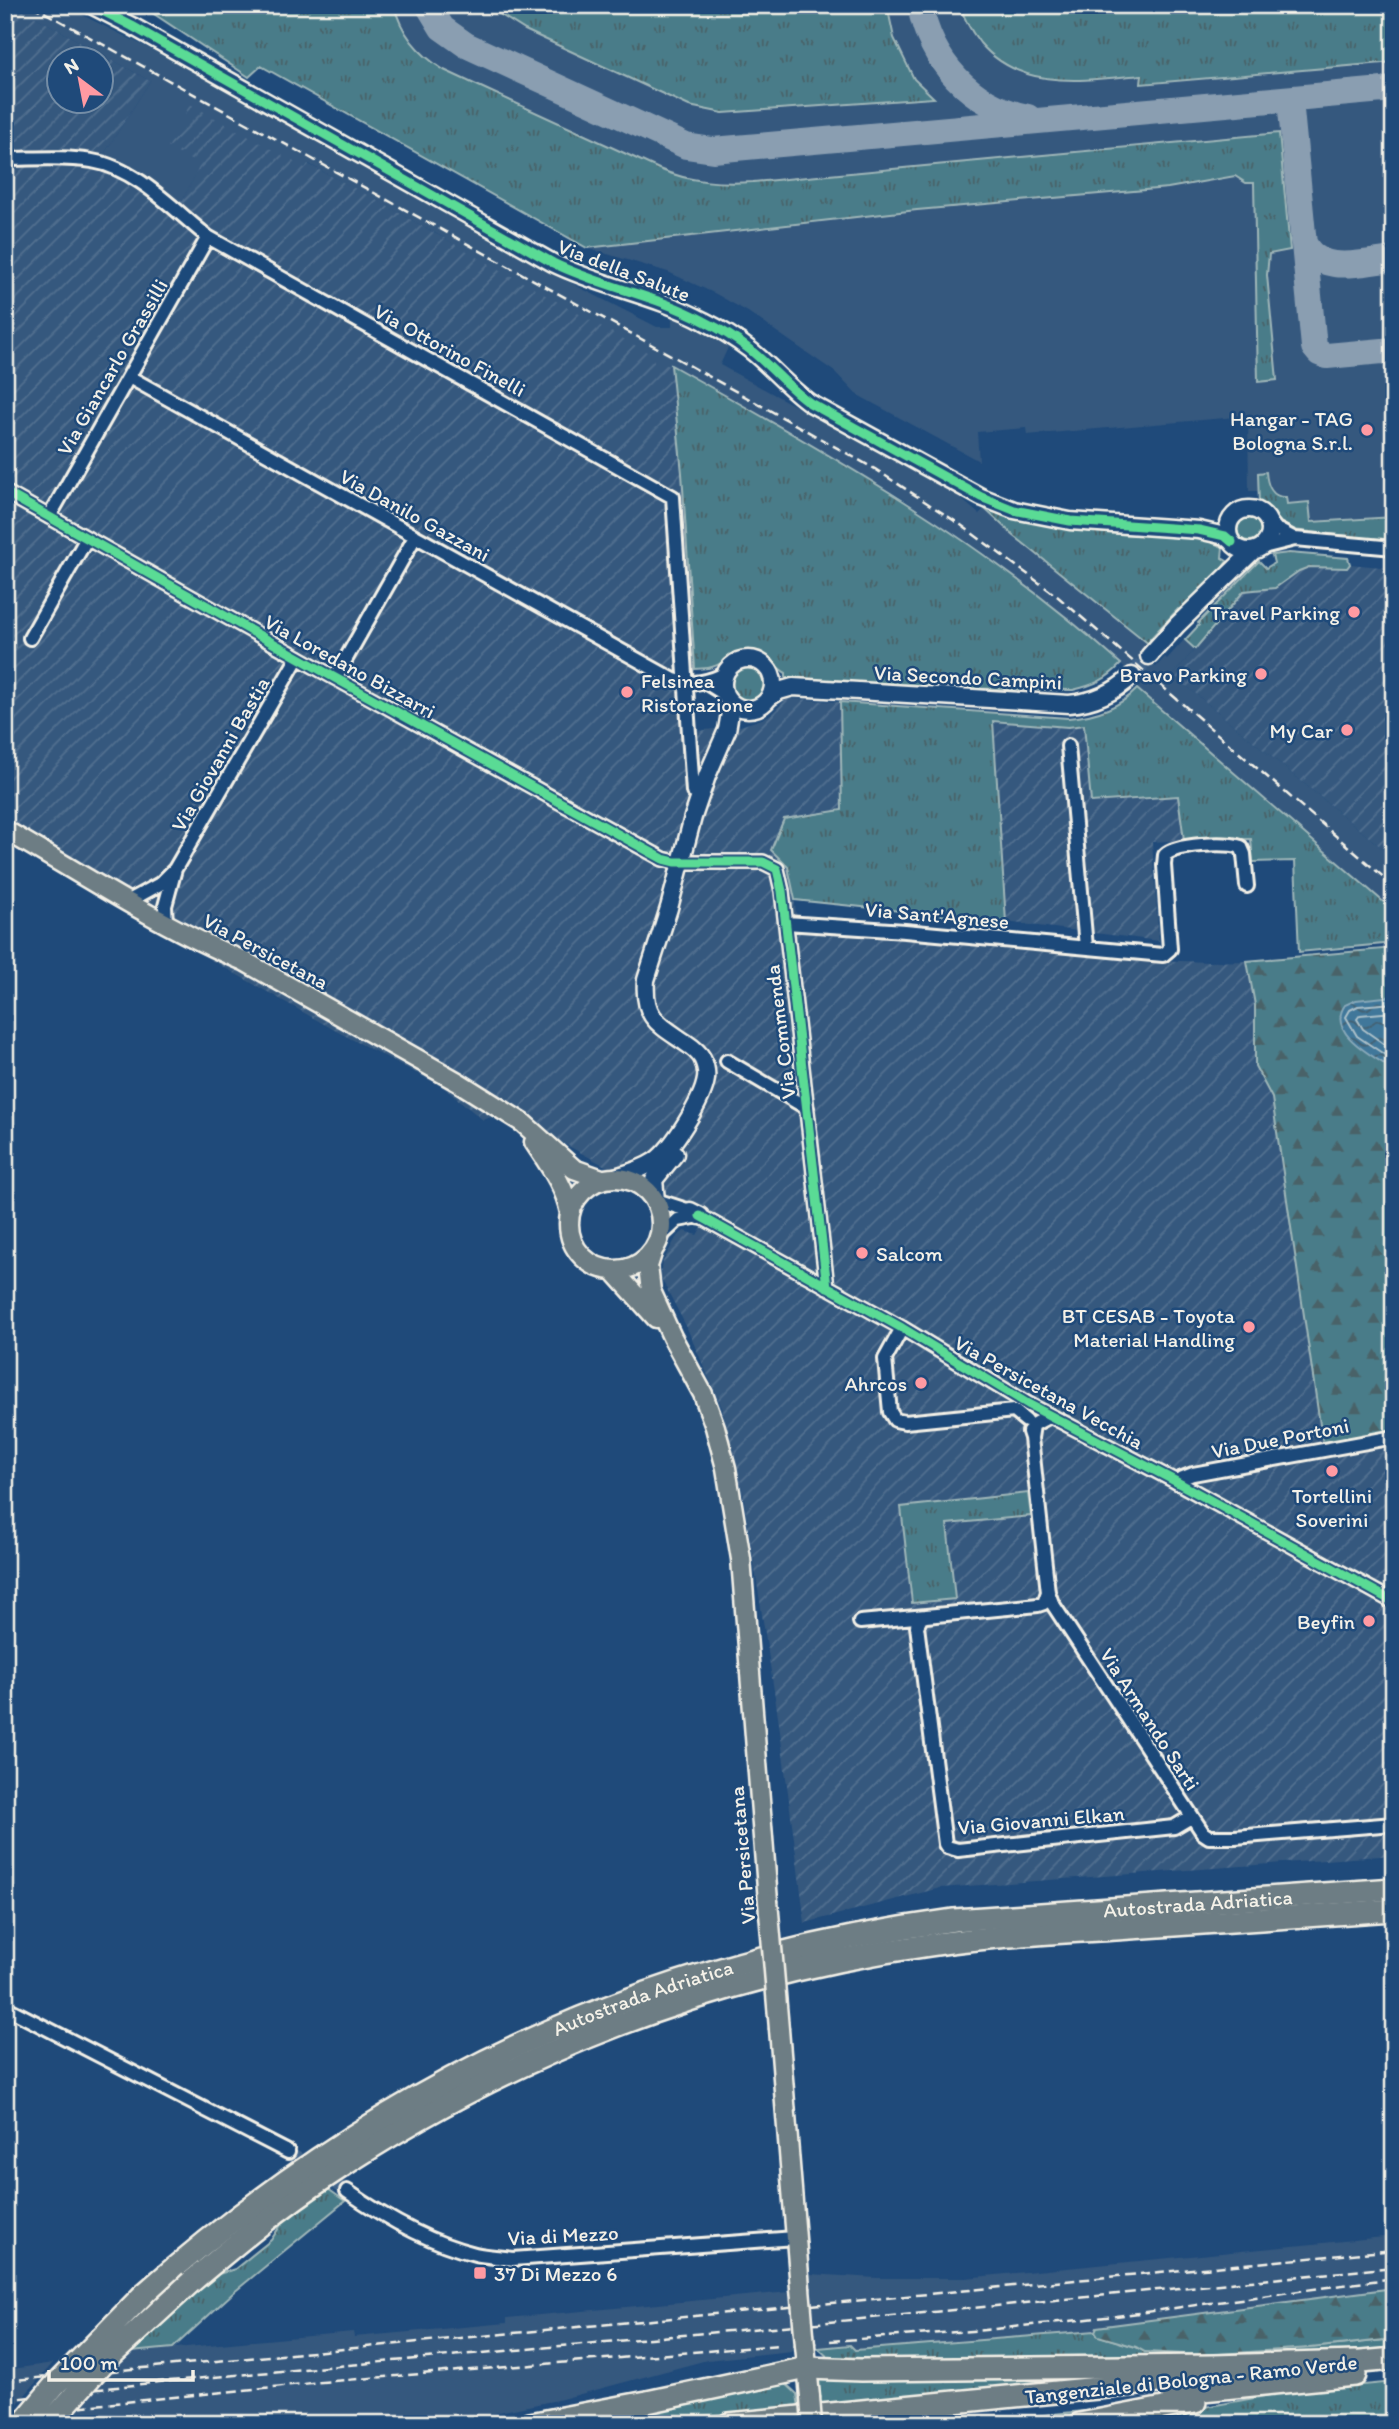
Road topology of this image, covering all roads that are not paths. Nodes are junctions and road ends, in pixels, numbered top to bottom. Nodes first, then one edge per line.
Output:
1 (91, 5) edge
2 (5, 159) edge
3 (208, 237) junction
4 (129, 377) junction
5 (5, 492) edge
6 (49, 517) junction
7 (1230, 521) junction
8 (1270, 522) junction
9 (1199, 530) junction
10 (415, 537) junction
11 (87, 538) junction
12 (1295, 539) junction
13 (1246, 547) junction
14 (1394, 548) edge
15 (30, 638) dead end
16 (1149, 656) tunnel mouth
17 (298, 657) junction
18 (769, 670) junction
19 (726, 673) junction
20 (1132, 676) tunnel mouth
21 (335, 678) junction
22 (684, 682) junction
23 (705, 682) junction
24 (793, 687) junction
25 (727, 697) junction
26 (770, 697) junction
27 (751, 709) junction
28 (727, 730) junction
29 (1069, 746) dead end
30 (693, 792) dead end
31 (5, 830) edge
32 (681, 861) junction
33 (175, 869) junction
34 (1247, 886) dead end
35 (129, 901) junction
36 (669, 908) junction
37 (166, 923) junction
38 (786, 923) junction
39 (1086, 947) junction
40 (727, 1061) dead end
41 (807, 1108) junction
42 (505, 1112) junction
43 (609, 1178) junction
44 (656, 1200) junction
45 (570, 1213) junction
46 (695, 1214) junction
47 (657, 1243) junction
48 (613, 1270) junction
49 (827, 1287) junction
50 (902, 1328) junction
51 (672, 1337) junction
52 (1028, 1404) junction
53 (1049, 1416) junction
54 (1026, 1421) junction
55 (1394, 1437) edge
56 (1031, 1438) junction
57 (1175, 1481) junction
58 (1048, 1592) junction
59 (1394, 1602) edge
60 (926, 1616) junction
61 (888, 1619) junction
62 (860, 1622) dead end
63 (917, 1626) junction
64 (1191, 1817) junction
65 (1394, 1824) edge
66 (1394, 1889) edge
67 (1394, 1910) edge
68 (5, 2007) edge
69 (288, 2152) tunnel mouth
70 (347, 2191) tunnel mouth
71 (795, 2238) junction
72 (1394, 2359) edge
73 (1354, 2362) junction
74 (807, 2368) junction
75 (1394, 2372) edge
76 (1338, 2377) junction
77 (811, 2413) edge
78 (22, 2424) edge
79 (49, 2424) edge
80 (530, 2424) edge
81 (729, 2424) edge
82 (859, 2424) edge
83 (1080, 2424) edge

1 - 9 street, Via della Salute
2 - 3 street, Via Ottorino Finelli
3 - 4 street, Via Giancarlo Grassilli
3 - 22 street, Via Ottorino Finelli
4 - 6 street, Via Giancarlo Grassilli
4 - 10 street, Via Danilo Gazzani
5 - 6 street, Via Loredano Bizzarri
6 - 11 street, Via Loredano Bizzarri
7 - 8 street
7 - 9 street, Via della Salute
7 - 13 street
8 - 12 street
8 - 13 street
9 - 13 street, Via della Salute
10 - 21 street
10 - 22 street, Via Danilo Gazzani
11 - 15 street
11 - 17 street, Via Loredano Bizzarri
12 - 13 street
12 - 14 street
13 - 16 street
17 - 21 street, Via Loredano Bizzarri
17 - 33 street, Via Giovanni Bastia
18 - 19 street
18 - 24 street
18 - 26 street
19 - 23 street
19 - 25 street
20 - 24 street, Via Secondo Campini
21 - 32 street, Via Loredano Bizzarri
22 - 23 street
22 - 30 street
23 - 25 street
24 - 26 street, Via Secondo Campini
25 - 27 street
25 - 28 street
26 - 27 street
27 - 28 street
28 - 32 street
29 - 39 street
31 - 35 main road, Via Persicetana
32 - 36 street
32 - 38 street, Via Commenda
33 - 35 street, Via Giovanni Bastia
33 - 37 street, Via Giovanni Bastia
34 - 39 street, Via Sant'Agnese
35 - 37 main road, Via Persicetana
36 - 43 street
36 - 44 street
37 - 42 main road, Via Persicetana
38 - 39 street, Via Sant'Agnese
38 - 41 street, Via Commenda
40 - 41 street, Via Commenda
41 - 49 street, Via Commenda
42 - 43 main road, Via Persicetana
42 - 45 main road, Via Persicetana
43 - 44 main road
43 - 45 main road
44 - 46 street, Via Persicetana Vecchia
44 - 47 main road
45 - 48 main road
46 - 47 street
46 - 49 street, Via Persicetana Vecchia
47 - 48 main road
47 - 51 main road, Via Persicetana
48 - 51 main road, Via Persicetana
49 - 50 street, Via Persicetana Vecchia
50 - 52 street, Via Persicetana Vecchia
50 - 54 street
51 - 71 main road, Via Persicetana, bridge
52 - 53 street, Via Persicetana Vecchia
52 - 54 street, Via Armando Sarti
53 - 56 street
53 - 57 street, Via Persicetana Vecchia
54 - 56 street, Via Armando Sarti
55 - 57 street, Via Due Portoni
56 - 58 street, Via Armando Sarti
57 - 59 street, Via Persicetana Vecchia
58 - 60 street
58 - 64 street, Via Armando Sarti
60 - 61 street
60 - 63 street
61 - 62 street
61 - 63 street
63 - 64 street, Via Giovanni Elkan
64 - 65 street, Via Armando Sarti
66 - 78 highway, Autostrada Adriatica, bridge
67 - 79 highway, Autostrada Adriatica, bridge
68 - 69 street
70 - 71 street, Via di Mezzo
71 - 74 main road, Via Persicetana, bridge
72 - 73 highway, Tangenziale di Bologna - Ramo Verde
73 - 74 highway
73 - 77 highway, Tangenziale di Bologna - Ramo Verde
74 - 77 main road, Via Persicetana
74 - 80 highway
75 - 76 highway, Tangenziale di Bologna - Ramo Verde
76 - 82 highway, Tangenziale di Bologna - Ramo Verde
76 - 83 highway
77 - 81 highway, Tangenziale di Bologna - Ramo Verde

